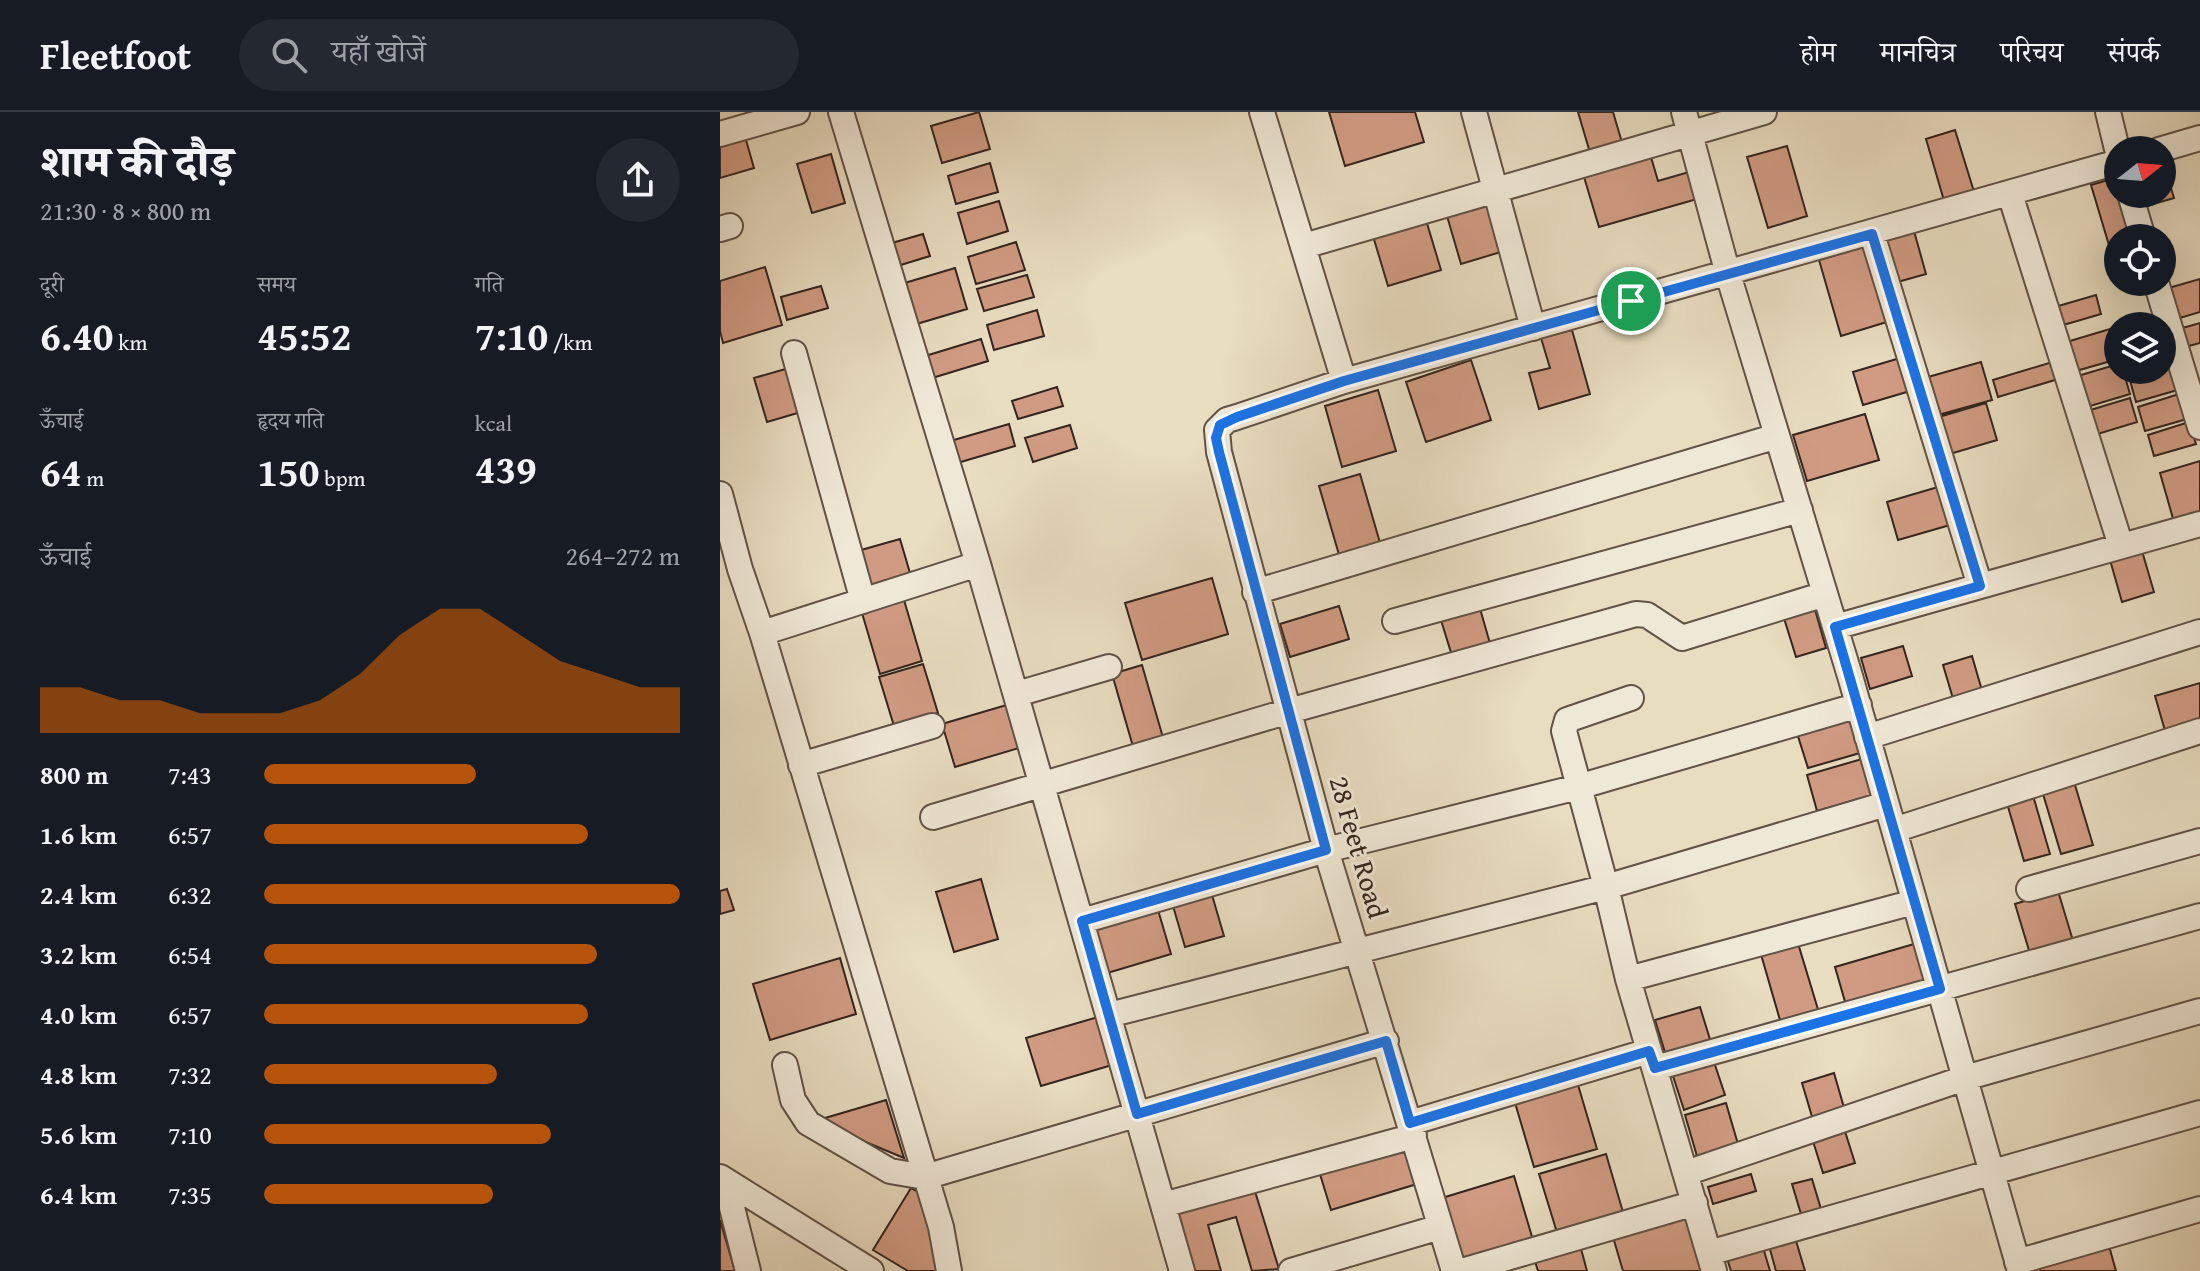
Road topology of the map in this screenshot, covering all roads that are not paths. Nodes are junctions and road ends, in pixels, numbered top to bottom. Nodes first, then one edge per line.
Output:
1 (797, 112) edge
2 (841, 112) edge
3 (1262, 112) edge
4 (1474, 112) edge
5 (1764, 112) edge
6 (2108, 112) edge
7 (1687, 123) edge
8 (720, 134) edge
9 (2114, 136) edge
10 (2200, 138) edge
11 (2176, 145) edge
12 (2104, 166) edge
13 (1496, 190) junction
14 (2010, 194) junction
15 (1872, 234) junction
16 (1304, 246) junction
17 (1728, 274) junction
18 (2160, 296) edge
19 (1533, 328) junction
20 (794, 353) dead end
21 (1344, 381) junction
22 (2200, 427) edge
23 (1777, 436) junction
24 (720, 494) edge
25 (1800, 510) junction
26 (2200, 524) edge
27 (2121, 546) junction
28 (978, 564) junction
29 (730, 571) edge
30 (1980, 586) junction
31 (1255, 592) junction
32 (1825, 594) junction
33 (863, 601) junction
34 (1395, 621) dead end
35 (1835, 627) junction
36 (2200, 632) edge
37 (762, 633) junction
38 (1109, 667) dead end
39 (1017, 694) junction
40 (1631, 698) dead end
41 (1859, 705) junction
42 (1289, 711) junction
43 (932, 726) dead end
44 (2200, 731) edge
45 (1867, 737) junction
46 (801, 765) junction
47 (1043, 784) junction
48 (1578, 787) junction
49 (1886, 804) junction
50 (933, 817) dead end
51 (1894, 830) junction
52 (2200, 841) edge
53 (1326, 850) junction
54 (1606, 887) junction
55 (2029, 889) dead end
56 (1914, 902) junction
57 (2200, 916) edge
58 (1082, 921) junction
59 (1358, 950) junction
60 (1628, 979) junction
61 (1940, 989) junction
62 (2200, 1011) edge
63 (1109, 1015) junction
64 (1386, 1041) junction
65 (1652, 1060) junction
66 (785, 1065) dead end
67 (1965, 1078) junction
68 (2200, 1113) edge
69 (1137, 1114) junction
70 (1412, 1129) junction
71 (1992, 1172) junction
72 (1686, 1173) junction
73 (925, 1177) junction
74 (722, 1179) edge
75 (1695, 1203) junction
76 (1163, 1205) junction
77 (2200, 1209) edge
78 (1440, 1227) junction
79 (1711, 1262) edge
80 (2018, 1267) edge
81 (748, 1271) edge
82 (871, 1271) edge
83 (949, 1271) edge
84 (1182, 1271) edge
85 (1291, 1271) edge
86 (1454, 1271) edge
87 (1462, 1271) edge

1 - 8 street
2 - 28 street
3 - 16 street
4 - 13 street
5 - 7 street
6 - 9 street
7 - 13 street
7 - 17 street
10 - 11 street
12 - 14 street
13 - 16 street
13 - 19 street
14 - 15 street
14 - 27 street
15 - 17 street
15 - 30 street
16 - 21 street
17 - 19 street
17 - 23 street
18 - 22 street
19 - 21 street
20 - 33 street
21 - 31 street, 28 Feet Road
23 - 25 street
23 - 31 street
24 - 29 street
25 - 32 street
25 - 34 street
26 - 27 street
27 - 30 street
28 - 33 street
28 - 39 street
29 - 37 street
30 - 35 street
31 - 42 street, 28 Feet Road
32 - 35 street
32 - 42 street
33 - 37 street
35 - 41 street
36 - 45 street
37 - 46 street
38 - 39 street
39 - 47 street
40 - 48 street
41 - 45 street
41 - 48 street
42 - 47 street
42 - 53 street, 28 Feet Road
43 - 46 street
44 - 51 street
45 - 49 street
46 - 73 street
47 - 50 street
47 - 58 street
48 - 53 street
48 - 54 street
49 - 51 street
49 - 54 street
51 - 56 street
52 - 55 street
53 - 58 street
53 - 59 street, 28 Feet Road
54 - 59 street
54 - 60 street
56 - 60 street
56 - 61 street
57 - 61 street
58 - 63 street
59 - 63 street
59 - 64 street, 28 Feet Road
60 - 65 street
61 - 65 street
61 - 67 street
62 - 67 street
63 - 69 street
64 - 69 street
64 - 70 street, 28 Feet Road
65 - 70 street
65 - 72 street
66 - 73 street
67 - 71 street
67 - 72 street
68 - 71 street
69 - 73 street
69 - 76 street
70 - 76 street
70 - 78 street, 28 Feet Road
71 - 79 street
71 - 80 street
72 - 75 street
73 - 83 street
74 - 81 street
74 - 82 street
75 - 79 street
75 - 87 street
76 - 84 street
77 - 80 street
78 - 85 street
78 - 86 street, 28 Feet Road

